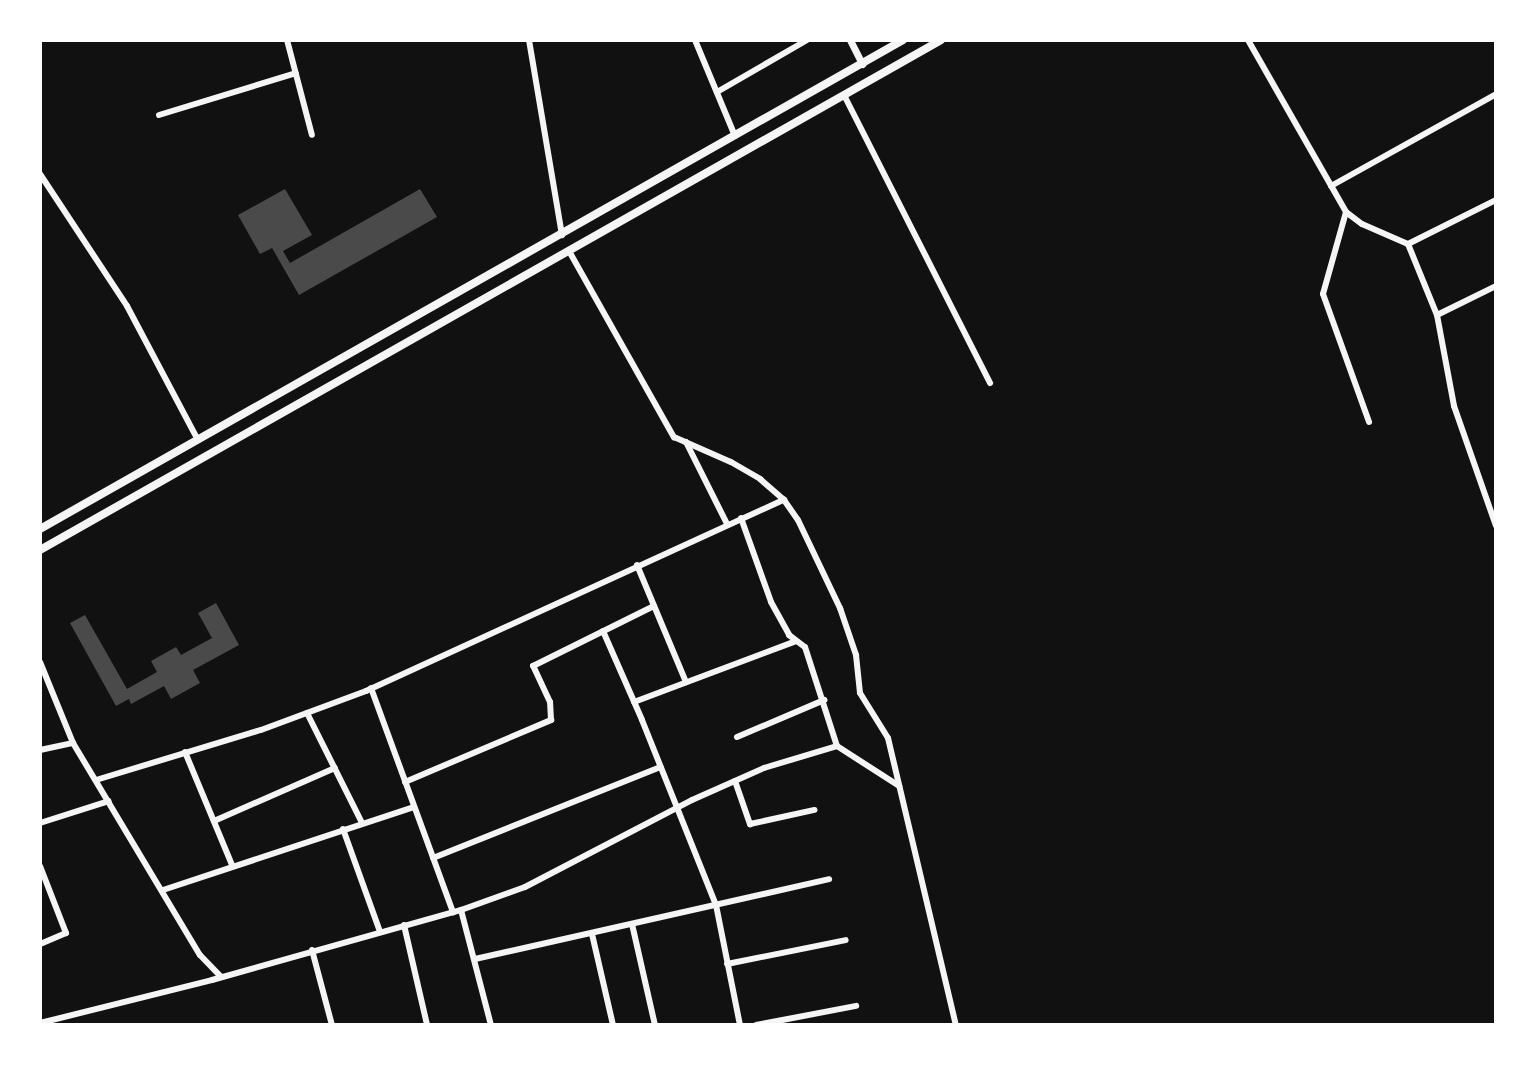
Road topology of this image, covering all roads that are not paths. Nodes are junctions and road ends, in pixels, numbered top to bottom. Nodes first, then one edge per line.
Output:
1 (287, 40) edge
2 (528, 40) edge
3 (695, 40) edge
4 (807, 40) edge
5 (850, 40) edge
6 (903, 40) edge
7 (940, 40) edge
8 (1248, 40) edge
9 (863, 64) junction
10 (296, 73) junction
11 (717, 92) junction
12 (1496, 94) edge
13 (844, 95) junction
14 (159, 115) dead end
15 (312, 135) dead end
16 (735, 136) junction
17 (40, 174) edge
18 (1331, 186) junction
19 (1496, 200) edge
20 (1346, 212) junction
21 (562, 235) junction
22 (1408, 244) junction
23 (569, 251) junction
24 (1496, 286) edge
25 (1437, 315) junction
26 (990, 383) dead end
27 (1369, 422) dead end
28 (198, 440) junction
29 (686, 442) junction
30 (1496, 491) edge
31 (1485, 494) junction
32 (784, 500) junction
33 (741, 518) junction
34 (727, 524) junction
35 (1496, 526) edge
36 (40, 530) edge
37 (40, 550) edge
38 (637, 565) junction
39 (654, 606) junction
40 (603, 631) junction
41 (796, 641) junction
42 (40, 662) edge
43 (687, 682) junction
44 (371, 688) junction
45 (824, 700) junction
46 (634, 702) junction
47 (307, 713) junction
48 (737, 737) dead end
49 (73, 743) junction
50 (837, 746) junction
51 (40, 750) edge
52 (186, 752) junction
53 (661, 767) junction
54 (335, 768) junction
55 (96, 780) junction
56 (735, 781) junction
57 (405, 782) junction
58 (899, 786) junction
59 (109, 801) junction
60 (414, 807) junction
61 (677, 807) junction
62 (814, 810) dead end
63 (214, 821) junction
64 (40, 823) edge
65 (362, 823) junction
66 (343, 830) junction
67 (433, 858) junction
68 (232, 865) junction
69 (40, 866) edge
70 (829, 879) dead end
71 (163, 890) junction
72 (716, 905) junction
73 (457, 911) junction
74 (404, 925) junction
75 (632, 925) junction
76 (380, 932) junction
77 (592, 934) junction
78 (846, 940) dead end
79 (40, 944) edge
80 (312, 950) junction
81 (475, 960) junction
82 (727, 964) junction
83 (221, 977) junction
84 (856, 1006) dead end
85 (40, 1023) edge
86 (49, 1023) edge
87 (332, 1025) edge
88 (427, 1025) edge
89 (491, 1025) edge
90 (613, 1025) edge
91 (655, 1025) edge
92 (740, 1025) edge
93 (756, 1025) edge
94 (956, 1025) edge

1 - 10 street
2 - 21 street
3 - 11 street
4 - 11 street
5 - 9 street
6 - 9 main road
7 - 13 main road
8 - 18 street
9 - 16 main road
10 - 14 street
10 - 15 street
11 - 16 street
12 - 18 street
13 - 23 main road
13 - 26 street
16 - 21 main road
17 - 28 street
18 - 20 street
19 - 22 street
20 - 22 street
20 - 27 street
21 - 28 main road
22 - 25 street
23 - 29 street
23 - 37 main road
24 - 25 street
25 - 31 street
28 - 36 main road
29 - 32 street
29 - 34 street
30 - 31 street
31 - 35 street
32 - 33 street
32 - 58 street
33 - 34 street
33 - 41 street
34 - 38 street
38 - 39 street
38 - 44 street
39 - 40 street
39 - 43 street
40 - 46 street
40 - 57 street
41 - 43 street
41 - 45 street
42 - 49 street
43 - 46 street
44 - 47 street
44 - 57 street
45 - 48 street
45 - 50 street
46 - 53 street
47 - 52 street
47 - 54 street
49 - 51 street
49 - 55 street
50 - 56 street
50 - 58 street
52 - 55 street
52 - 63 street
53 - 61 street
53 - 67 street
54 - 63 street
54 - 65 street
55 - 59 street
56 - 61 street
56 - 62 street
57 - 60 street
58 - 94 street
59 - 64 street
59 - 71 street
60 - 65 street
60 - 67 street
61 - 72 street
61 - 73 street
63 - 68 street
65 - 66 street
66 - 68 street
66 - 76 street
67 - 73 street
68 - 71 street
69 - 79 street
70 - 72 street
71 - 83 street
72 - 75 street
72 - 82 street
73 - 74 street
73 - 81 street
74 - 76 street
74 - 88 street
75 - 77 street
75 - 91 street
76 - 80 street
77 - 81 street
77 - 90 street
78 - 82 street
80 - 83 street
80 - 87 street
81 - 89 street
82 - 92 street
83 - 86 street
84 - 93 street
85 - 86 street

